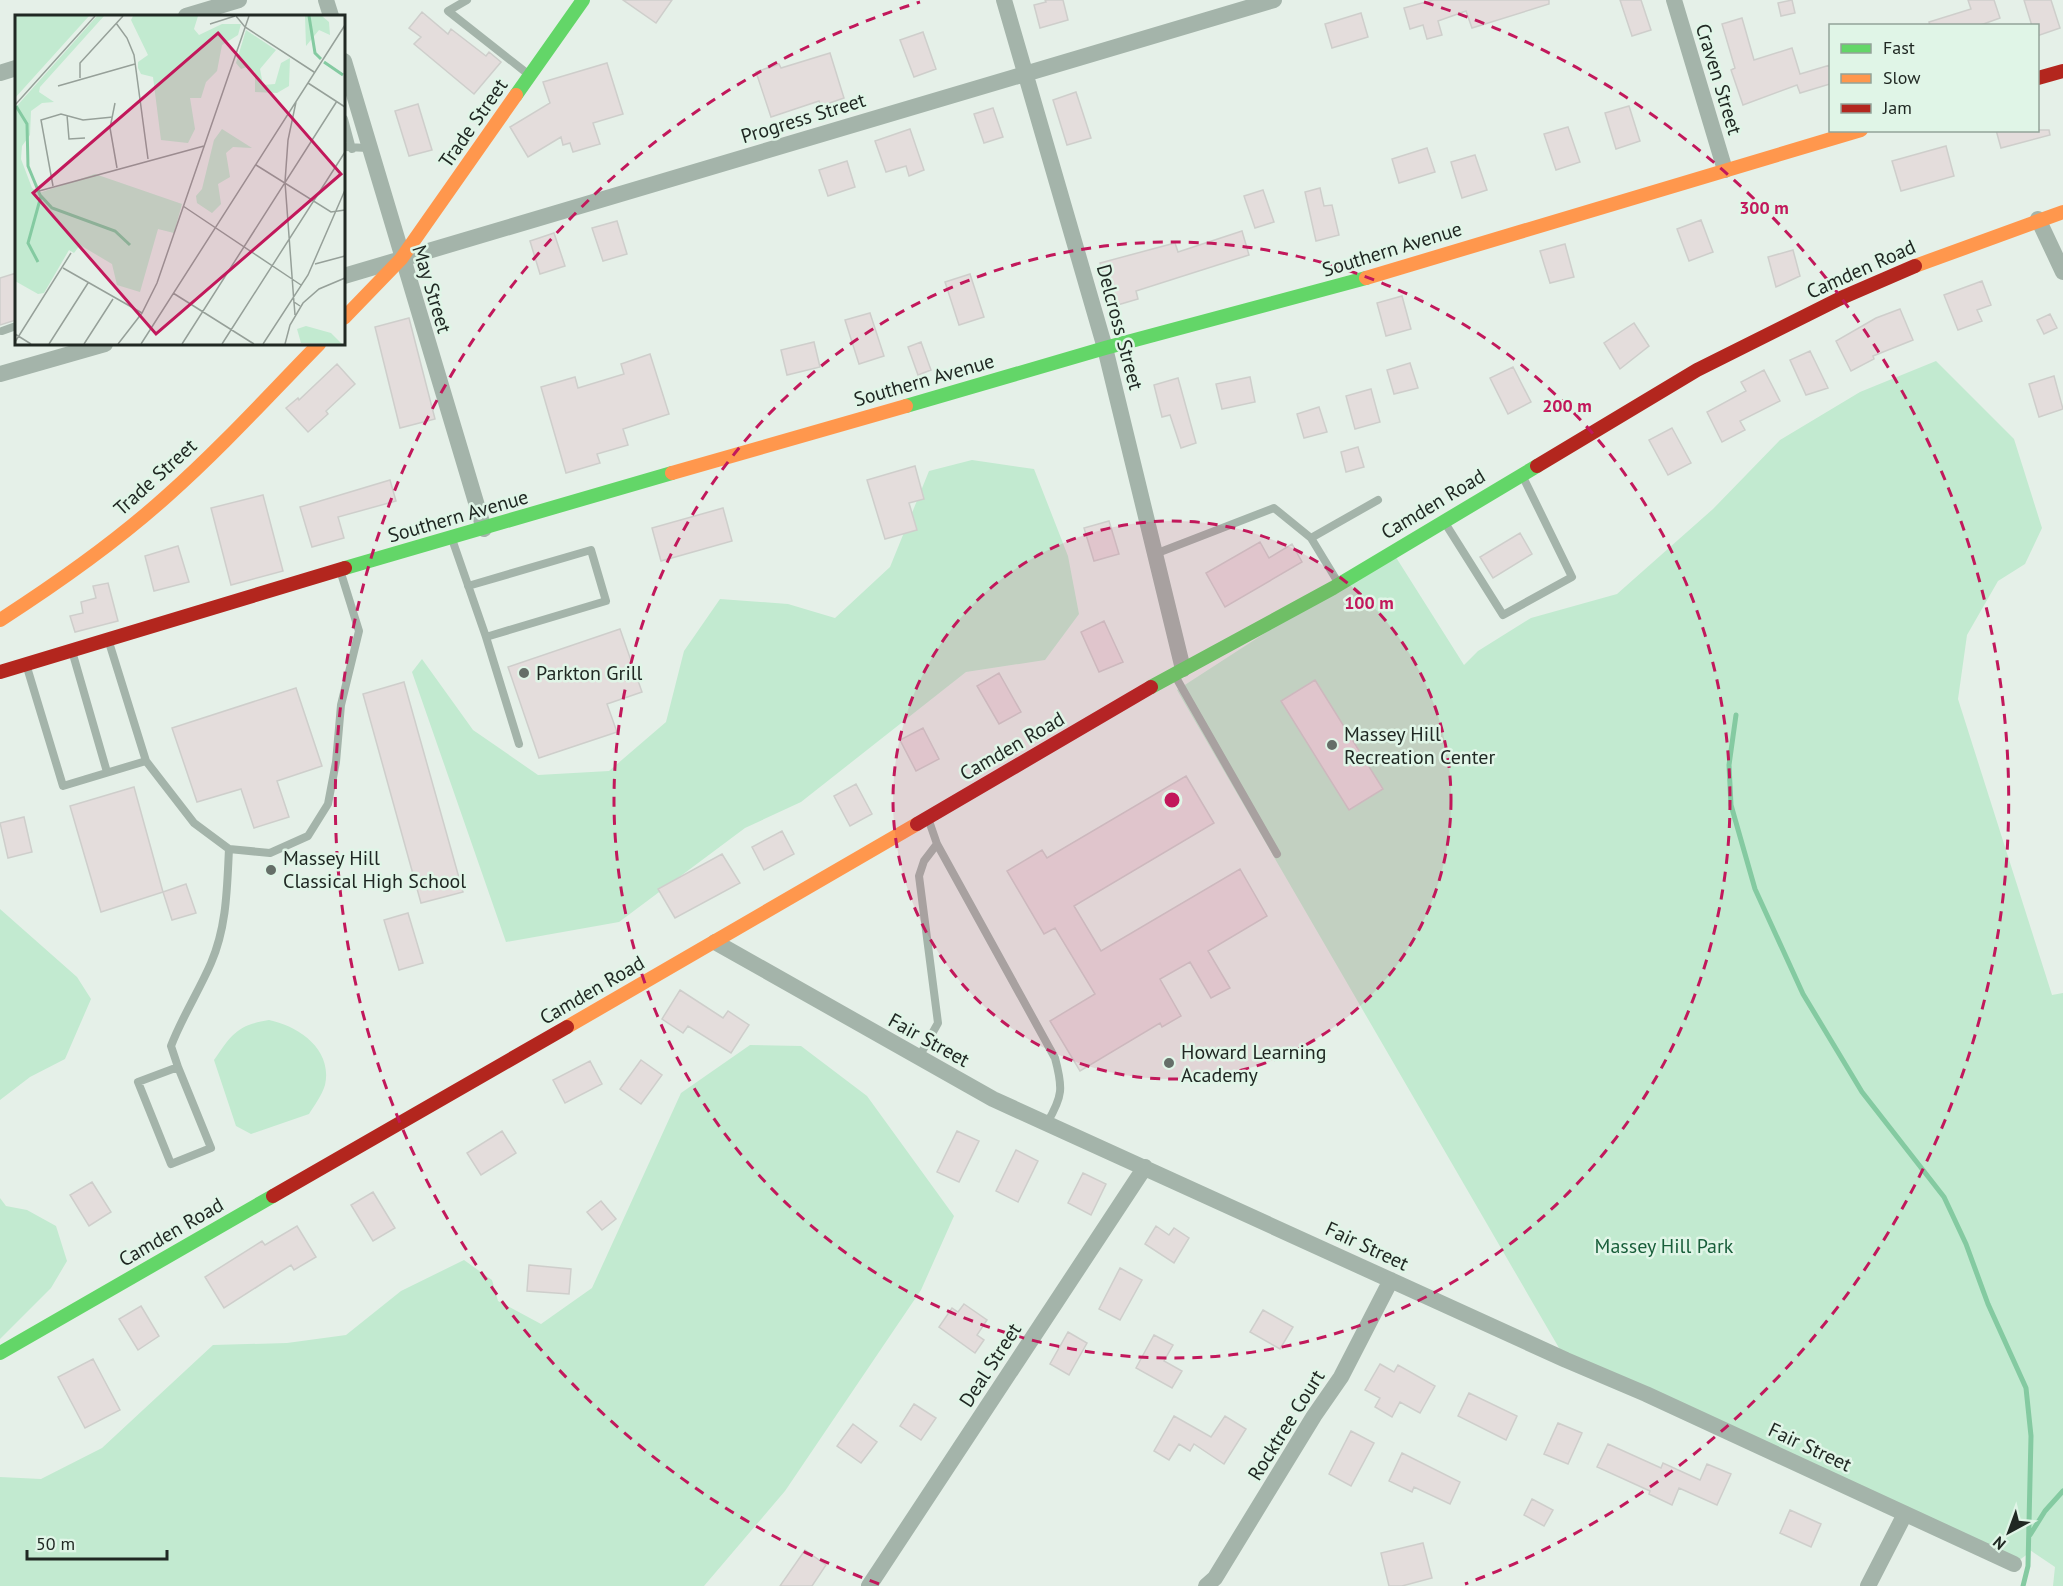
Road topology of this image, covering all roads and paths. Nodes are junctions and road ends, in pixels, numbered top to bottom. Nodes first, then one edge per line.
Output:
1 (239, 0) edge
2 (326, 0) edge
3 (466, 0) edge
4 (583, 0) edge
5 (1004, 0) edge
6 (1274, 0) edge
7 (1674, 0) edge
8 (189, 15) edge
9 (331, 15) edge
10 (15, 68) edge
11 (2063, 71) edge
12 (0, 73) edge
13 (1026, 73) junction
14 (345, 74) edge
15 (530, 75) junction
16 (2039, 77) edge
17 (345, 123) edge
18 (1854, 132) edge
19 (351, 149) edge
20 (1725, 170) junction
21 (2063, 212) edge
22 (2038, 219) junction
23 (401, 259) junction
24 (2063, 272) edge
25 (345, 276) edge
26 (345, 317) edge
27 (15, 326) edge
28 (2, 331) dead end
29 (97, 345) edge
30 (318, 345) edge
31 (72, 348) edge
32 (1105, 348) junction
33 (0, 374) edge
34 (1521, 474) junction
35 (1378, 500) dead end
36 (1443, 520) junction
37 (484, 529) junction
38 (452, 538) junction
39 (1311, 538) junction
40 (1155, 554) junction
41 (340, 570) junction
42 (1339, 584) junction
43 (468, 586) junction
44 (0, 620) edge
45 (486, 637) junction
46 (108, 638) junction
47 (72, 649) junction
48 (26, 664) junction
49 (1178, 671) junction
50 (0, 672) edge
51 (519, 744) dead end
52 (146, 761) junction
53 (107, 772) junction
54 (928, 818) junction
55 (937, 844) junction
56 (229, 849) junction
57 (1277, 854) dead end
58 (715, 942) junction
59 (918, 1058) junction
60 (178, 1066) junction
61 (1047, 1123) junction
62 (1145, 1167) junction
63 (1391, 1280) junction
64 (0, 1353) edge
65 (1905, 1514) junction
66 (2014, 1564) dead end
67 (869, 1586) edge
68 (1206, 1586) edge
69 (1868, 1586) edge

1 - 8 street
2 - 9 street
3 - 15 lane
4 - 15 street, Trade Street
5 - 13 street, Delcross Street
6 - 13 street, Progress Street
7 - 20 street, Craven Street
10 - 12 street
11 - 16 street
13 - 23 street, Progress Street
13 - 32 street, Delcross Street
14 - 19 street, May Street
15 - 23 street, Trade Street
17 - 19 lane
18 - 20 street, Southern Avenue
19 - 23 street, May Street
20 - 32 street, Southern Avenue
21 - 22 street, Camden Road
22 - 24 street
22 - 34 street, Camden Road
23 - 25 street, Progress Street
23 - 26 street, Trade Street
23 - 37 street, May Street
27 - 28 lane
29 - 31 street
30 - 44 street, Trade Street
31 - 33 street
32 - 37 street, Southern Avenue
32 - 40 street, Delcross Street
34 - 36 street, Camden Road
34 - 36 lane
35 - 39 lane
36 - 42 street, Camden Road
37 - 38 street, Southern Avenue
38 - 41 street, Southern Avenue
38 - 43 lane
39 - 40 lane
39 - 42 lane
40 - 49 street, Delcross Street
41 - 46 street, Southern Avenue
41 - 56 lane
42 - 49 street, Camden Road
43 - 45 lane
43 - 45 lane
45 - 51 lane
46 - 47 street, Southern Avenue
46 - 52 lane
47 - 48 street, Southern Avenue
47 - 53 lane
48 - 50 street, Southern Avenue
48 - 53 lane
49 - 54 street, Camden Road
49 - 57 lane
52 - 53 lane
52 - 56 lane
54 - 55 lane
54 - 58 street, Camden Road
55 - 59 lane
55 - 61 lane
56 - 60 lane
58 - 59 street, Fair Street
58 - 64 street, Camden Road
59 - 61 street, Fair Street
60 - 60 lane
61 - 62 street, Fair Street
62 - 63 street, Fair Street
62 - 67 street, Deal Street
63 - 65 street, Fair Street
63 - 68 street, Rocktree Court
65 - 66 street, Fair Street
65 - 69 street

